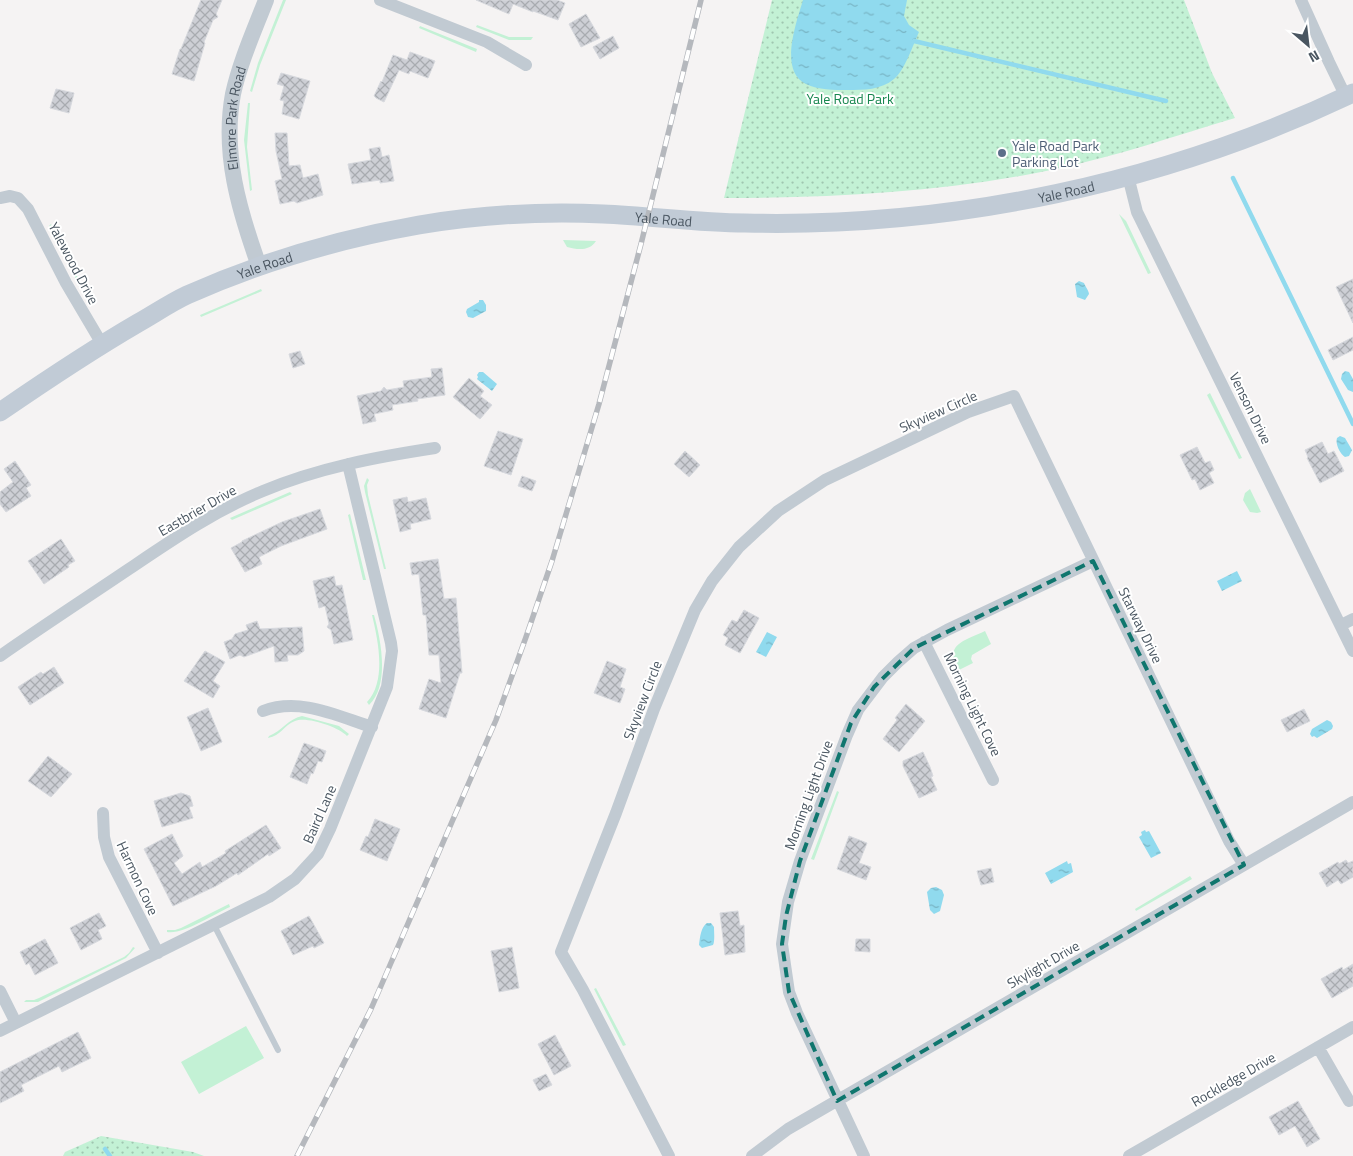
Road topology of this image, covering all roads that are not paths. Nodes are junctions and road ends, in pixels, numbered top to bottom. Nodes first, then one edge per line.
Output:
1 (266, 0) edge
2 (380, 0) edge
3 (1301, 0) edge
4 (526, 64) dead end
5 (1350, 95) edge
6 (1128, 176) junction
7 (0, 198) edge
8 (260, 266) junction
9 (102, 344) junction
10 (1014, 396) joint
11 (0, 412) edge
12 (435, 448) dead end
13 (348, 464) junction
14 (1093, 561) junction
15 (1353, 619) edge
16 (1341, 626) junction
17 (924, 642) junction
18 (1353, 651) edge
19 (0, 656) edge
20 (263, 711) dead end
21 (372, 727) junction
22 (993, 780) dead end
23 (1353, 802) edge
24 (103, 813) dead end
25 (1244, 865) junction
26 (214, 925) junction
27 (158, 953) junction
28 (0, 991) edge
29 (16, 1023) junction
30 (1353, 1027) edge
31 (0, 1031) edge
32 (1318, 1047) junction
33 (278, 1050) dead end
34 (837, 1101) junction
35 (1349, 1101) dead end
36 (669, 1156) edge
37 (752, 1156) edge
38 (864, 1156) edge
39 (1129, 1156) edge

1 - 8 street, Elmore Park Road
2 - 4 street
3 - 5 street
5 - 6 main road, Yale Road
6 - 8 main road, Yale Road
6 - 16 street, Venson Drive
7 - 9 street, Yalewood Drive
8 - 9 main road, Yale Road
9 - 11 main road, Yale Road
10 - 14 street, Starway Drive
10 - 36 street, Skyview Circle
12 - 13 street, Eastbrier Drive
13 - 19 street, Eastbrier Drive
13 - 21 street, Baird Lane
14 - 17 street, Morning Light Drive
14 - 25 street, Starway Drive
15 - 16 street
16 - 18 street, Venson Drive
17 - 22 street, Morning Light Cove
17 - 34 street, Morning Light Drive
20 - 21 street
21 - 26 street, Baird Lane
23 - 25 street, Skylight Drive
24 - 27 street, Harmon Cove
25 - 34 street, Skylight Drive
26 - 27 street, Baird Lane
26 - 33 lane
27 - 29 street, Baird Lane
28 - 29 street
29 - 31 street, Baird Lane
30 - 32 street, Rockledge Drive
32 - 35 street
32 - 39 street, Rockledge Drive
34 - 37 street, Skylight Drive
34 - 38 street, Morning Light Drive

